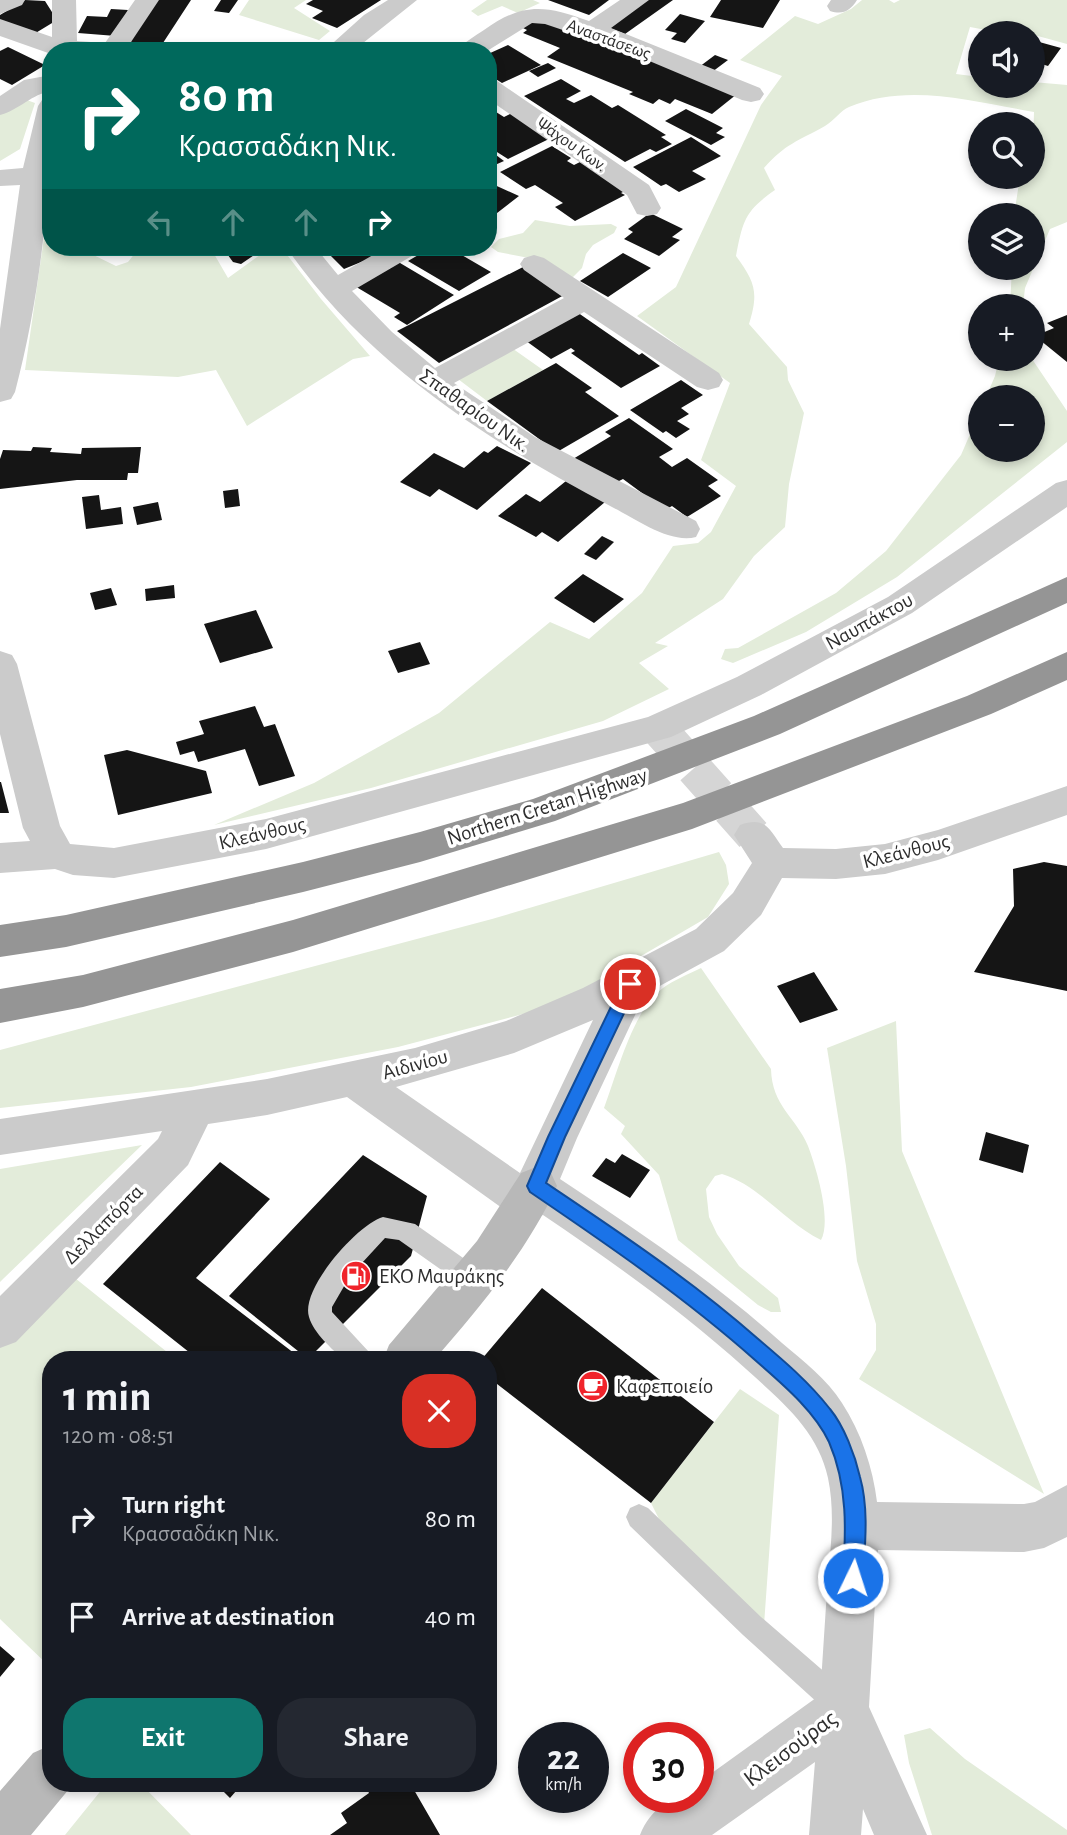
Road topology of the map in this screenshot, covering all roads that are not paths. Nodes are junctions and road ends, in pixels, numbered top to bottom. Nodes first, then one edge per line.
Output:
1 (13, 0) edge
2 (64, 0) edge
3 (147, 0) edge
4 (405, 0) edge
5 (637, 0) edge
6 (0, 7) edge
7 (0, 27) edge
8 (592, 30) junction
9 (65, 42) edge
10 (118, 42) edge
11 (347, 42) edge
12 (486, 42) edge
13 (42, 43) edge
14 (42, 84) edge
15 (497, 93) edge
16 (751, 94) dead end
17 (0, 107) edge
18 (42, 151) edge
19 (37, 176) junction
20 (0, 178) edge
21 (647, 208) dead end
22 (307, 256) edge
23 (392, 256) edge
24 (534, 264) dead end
25 (333, 290) junction
26 (585, 299) junction
27 (708, 380) dead end
28 (432, 382) junction
29 (0, 392) edge
30 (1067, 491) edge
31 (684, 529) dead end
32 (1067, 589) edge
33 (0, 664) edge
34 (1067, 665) edge
35 (658, 728) joint
36 (1067, 800) edge
37 (762, 849) joint
38 (57, 854) junction
39 (0, 858) edge
40 (0, 942) edge
41 (630, 984) junction
42 (0, 1006) edge
43 (354, 1080) junction
44 (188, 1110) junction
45 (0, 1137) edge
46 (532, 1194) junction
47 (475, 1280) junction
48 (0, 1327) edge
49 (352, 1351) edge
50 (413, 1351) edge
51 (1067, 1509) edge
52 (639, 1517) dead end
53 (856, 1526) junction
54 (844, 1708) junction
55 (42, 1782) edge
56 (0, 1831) edge
57 (666, 1835) edge
58 (835, 1835) edge
59 (901, 1835) edge

1 - 6 street
2 - 9 street
3 - 10 street
4 - 11 street
5 - 8 street
7 - 13 street
8 - 12 street, Αναστάσεως
8 - 16 street, Αναστάσεως
14 - 17 street
15 - 21 street, Ψάχου Κων.
18 - 19 street
19 - 20 street
19 - 29 street
22 - 25 street, Σπαθαρίου Νικ.
23 - 25 street
24 - 26 street
25 - 28 street, Σπαθαρίου Νικ.
26 - 27 street
26 - 28 street
28 - 31 street, Σπαθαρίου Νικ.
30 - 35 street, Ναυπάκτου
32 - 40 highway, Northern Cretan Highway
33 - 38 street
34 - 42 highway
35 - 38 street, Κλεάνθους
36 - 37 street, Κλεάνθους
37 - 41 street, Αιδινίου
38 - 39 street, Κλεάνθους
41 - 43 street, Αιδινίου
41 - 46 street
43 - 44 street, Αιδινίου
43 - 46 street
44 - 45 street, Αιδινίου
44 - 48 street, Δελλαπόρτα
46 - 47 street
46 - 53 street
47 - 49 lane
47 - 50 street
51 - 53 street
52 - 54 lane
53 - 54 street
54 - 57 street, Κλεισούρας
54 - 58 street
54 - 59 street
55 - 56 street

